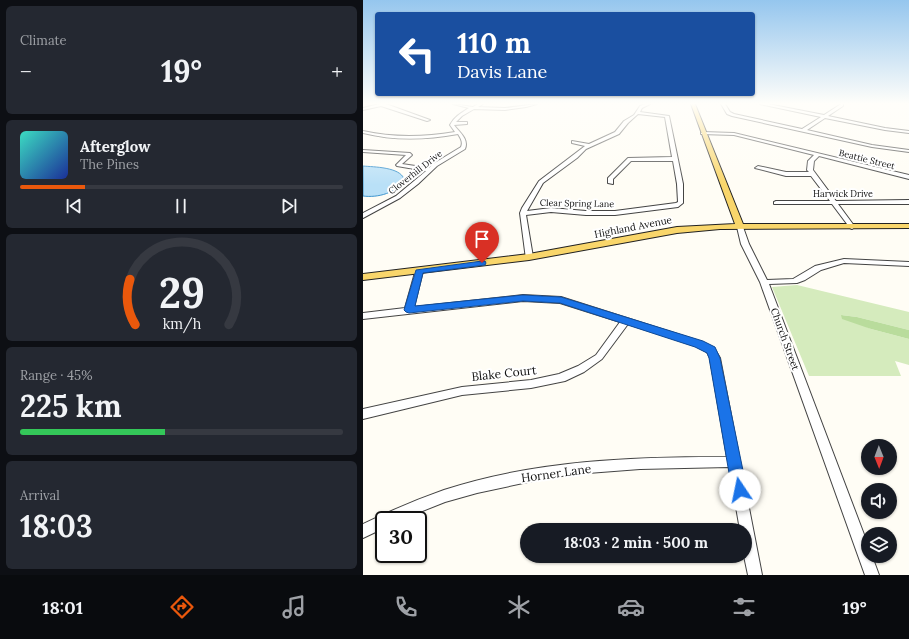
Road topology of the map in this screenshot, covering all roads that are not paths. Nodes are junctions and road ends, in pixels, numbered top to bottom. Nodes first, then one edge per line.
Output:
1 (619, 131) edge
2 (670, 131) edge
3 (808, 131) edge
4 (363, 132) edge
5 (459, 133) joint
6 (703, 133) joint
7 (574, 142) dead end
8 (589, 146) junction
9 (363, 151) edge
10 (909, 151) edge
11 (817, 155) junction
12 (675, 159) junction
13 (758, 168) dead end
14 (430, 170) junction
15 (813, 174) junction
16 (909, 177) edge
17 (611, 183) dead end
18 (834, 202) junction
19 (909, 202) edge
20 (776, 203) dead end
21 (523, 213) junction
22 (363, 216) edge
23 (909, 226) edge
24 (740, 227) junction
25 (852, 227) junction
26 (529, 257) junction
27 (909, 264) edge
28 (419, 271) junction
29 (363, 277) edge
30 (764, 282) junction
31 (409, 310) junction
32 (363, 316) edge
33 (626, 320) junction
34 (363, 414) edge
35 (734, 462) junction
36 (404, 511) edge
37 (375, 525) edge
38 (363, 531) edge
39 (755, 575) edge
40 (872, 575) edge

1 - 8 street
2 - 12 street
3 - 10 street
4 - 5 street
5 - 14 street, Cloverhill Drive
6 - 11 street, Beattie Street
6 - 24 main road, Church Street
7 - 8 street
8 - 21 street
9 - 14 street
11 - 15 street
11 - 16 street, Beattie Street
12 - 17 street
12 - 21 street, Clear Spring Lane
13 - 15 street
14 - 22 street, Cloverhill Drive
15 - 18 street
18 - 19 street, Harwick Drive
18 - 20 street, Harwick Drive
18 - 25 street
21 - 26 street
23 - 25 main road, Highland Avenue
24 - 25 main road, Highland Avenue
24 - 26 main road, Highland Avenue
24 - 30 street, Church Street
26 - 28 main road, Highland Avenue
27 - 30 street
28 - 29 main road, Highland Avenue
28 - 31 street
30 - 40 street, Church Street
31 - 32 street
31 - 33 street
33 - 34 street, Blake Court
33 - 35 street
35 - 36 street, Horner Lane
35 - 39 street
37 - 38 street, Horner Lane

